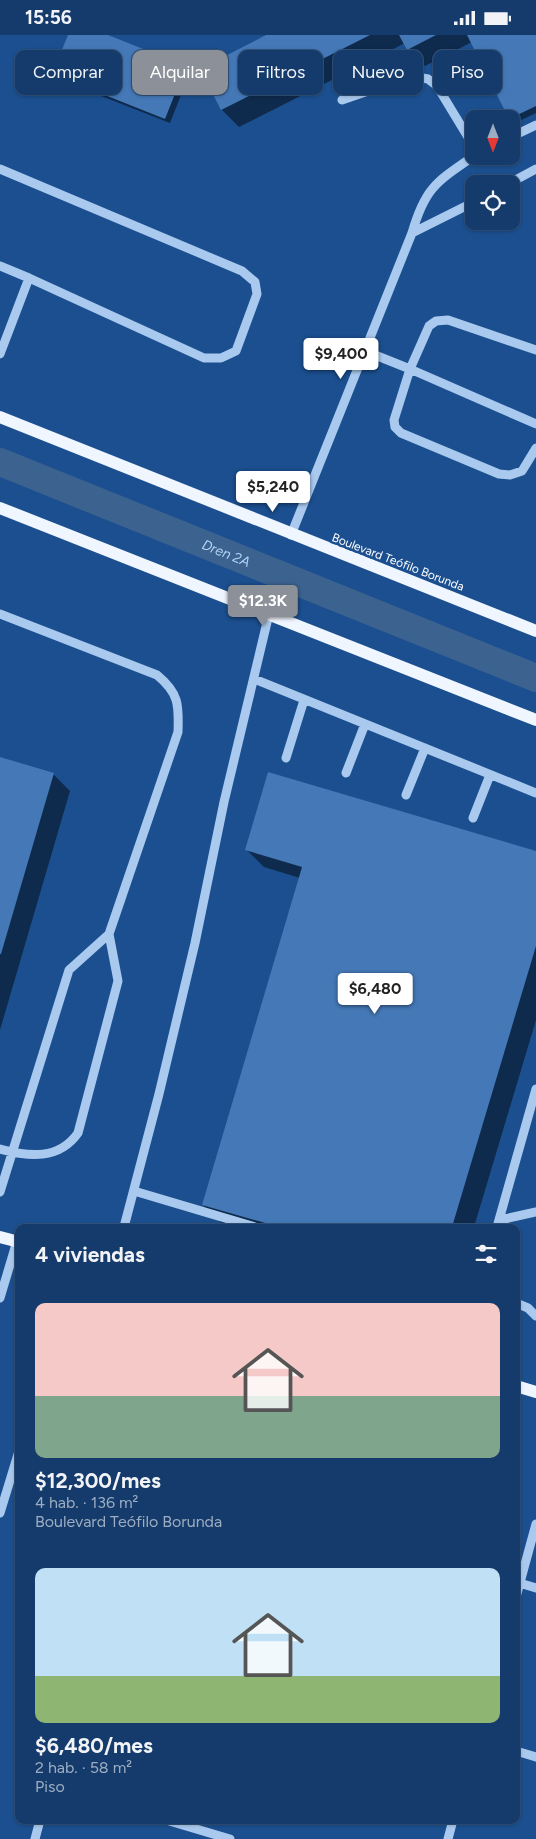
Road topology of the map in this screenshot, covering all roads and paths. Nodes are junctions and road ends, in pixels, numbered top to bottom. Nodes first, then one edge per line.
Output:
1 (342, 100) dead end
2 (536, 125) edge
3 (465, 132) edge
4 (520, 133) edge
5 (465, 162) edge
6 (0, 169) edge
7 (536, 169) edge
8 (520, 178) edge
9 (465, 206) edge
10 (412, 233) junction
11 (0, 266) edge
12 (29, 277) junction
13 (536, 350) edge
14 (365, 351) junction
15 (0, 355) edge
16 (410, 369) junction
17 (0, 417) edge
18 (536, 424) edge
19 (536, 448) edge
20 (0, 508) edge
21 (291, 535) junction
22 (0, 614) edge
23 (269, 614) junction
24 (536, 631) edge
25 (254, 679) junction
26 (304, 700) junction
27 (536, 720) edge
28 (365, 724) junction
29 (424, 748) junction
30 (286, 758) dead end
31 (346, 773) dead end
32 (490, 775) junction
33 (536, 793) edge
34 (406, 795) dead end
35 (473, 818) dead end
36 (108, 935) junction
37 (536, 1089) edge
38 (0, 1149) edge
39 (12, 1152) junction
40 (134, 1191) junction
41 (0, 1192) edge
42 (536, 1211) edge
43 (125, 1224) edge
44 (245, 1224) edge
45 (498, 1224) edge
46 (0, 1237) edge
47 (15, 1240) edge
48 (15, 1250) edge
49 (0, 1298) edge
50 (520, 1305) edge
51 (536, 1316) edge
52 (520, 1388) edge
53 (536, 1392) edge
54 (15, 1464) edge
55 (0, 1513) edge
56 (536, 1524) edge
57 (520, 1576) edge
58 (520, 1584) edge
59 (536, 1588) edge
60 (520, 1752) edge
61 (536, 1757) edge
62 (39, 1824) edge
63 (179, 1824) edge
64 (452, 1824) edge
65 (35, 1839) edge
66 (230, 1839) edge
67 (448, 1839) edge

1 - 3 street
2 - 4 street
5 - 10 street
6 - 12 street
7 - 8 street
9 - 10 street
10 - 14 street
11 - 12 street
12 - 15 street
13 - 16 street
14 - 16 street
14 - 21 street
16 - 18 street
16 - 19 street
17 - 21 main road, Boulevard Teófilo Borunda
20 - 23 main road
21 - 24 main road, Boulevard Teófilo Borunda
22 - 36 street
23 - 25 street
23 - 27 main road
25 - 26 street
25 - 40 street
26 - 28 street
26 - 30 street
28 - 29 street
28 - 31 street
29 - 32 street
29 - 34 street
32 - 33 street
32 - 35 street
36 - 39 street
36 - 39 street
37 - 45 street
38 - 39 street
39 - 41 street
40 - 43 street
40 - 44 street
42 - 45 street
46 - 47 main road
48 - 49 street
50 - 51 street
52 - 53 main road
54 - 55 street
56 - 57 street
58 - 59 street
60 - 61 street
62 - 65 street
63 - 66 street
64 - 67 street

